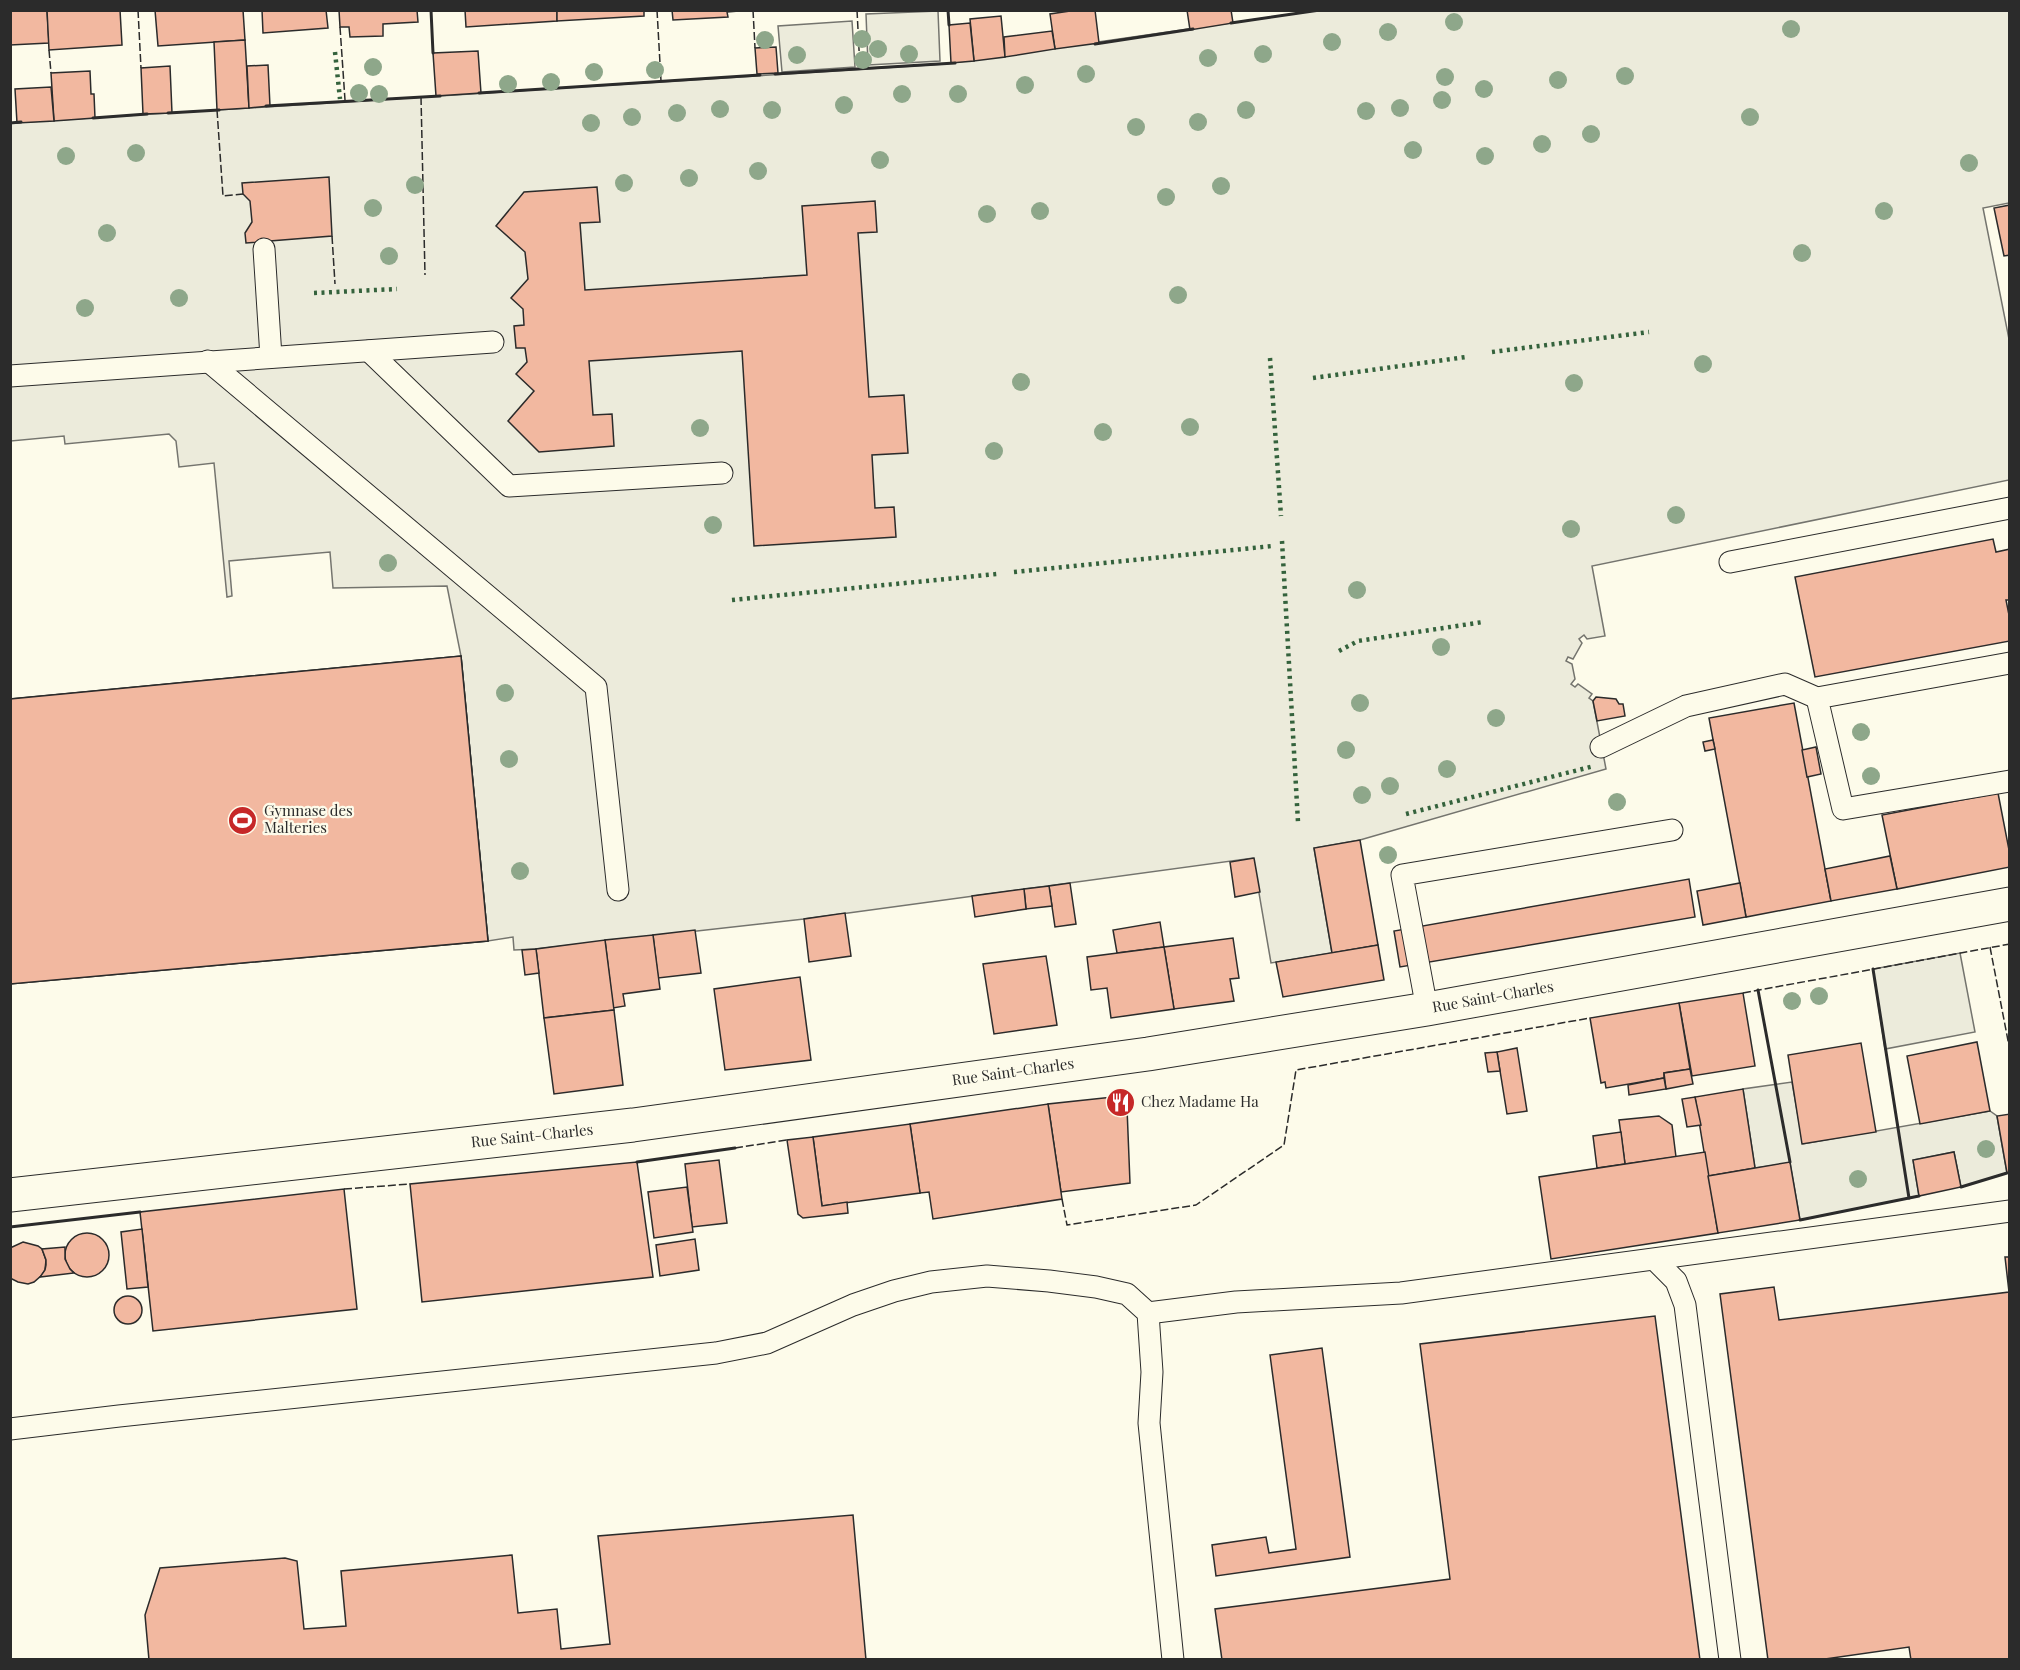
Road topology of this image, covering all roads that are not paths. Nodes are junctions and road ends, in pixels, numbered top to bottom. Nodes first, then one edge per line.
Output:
1 (264, 249) dead end
2 (493, 342) dead end
3 (369, 351) junction
4 (271, 357) junction
5 (208, 361) junction
6 (10, 376) edge
7 (722, 473) dead end
8 (2010, 508) edge
9 (1730, 562) dead end
10 (2010, 663) edge
11 (1818, 698) junction
12 (1601, 747) dead end
13 (2010, 781) edge
14 (1672, 830) dead end
15 (618, 890) dead end
16 (2010, 904) edge
17 (1427, 1009) junction
18 (10, 1195) edge
19 (2010, 1211) edge
20 (1655, 1260) junction
21 (1148, 1313) junction
22 (10, 1429) edge
23 (1173, 1659) edge
24 (1730, 1659) edge

1 - 4 lane
2 - 3 lane
3 - 4 lane
3 - 7 lane
4 - 5 lane
5 - 6 lane
5 - 15 lane
8 - 9 lane
10 - 11 lane
11 - 12 lane
11 - 13 lane
14 - 17 lane
16 - 17 street, Rue Saint-Charles
17 - 18 street, Rue Saint-Charles
19 - 20 lane
20 - 21 lane
20 - 24 lane
21 - 22 lane
21 - 23 lane

